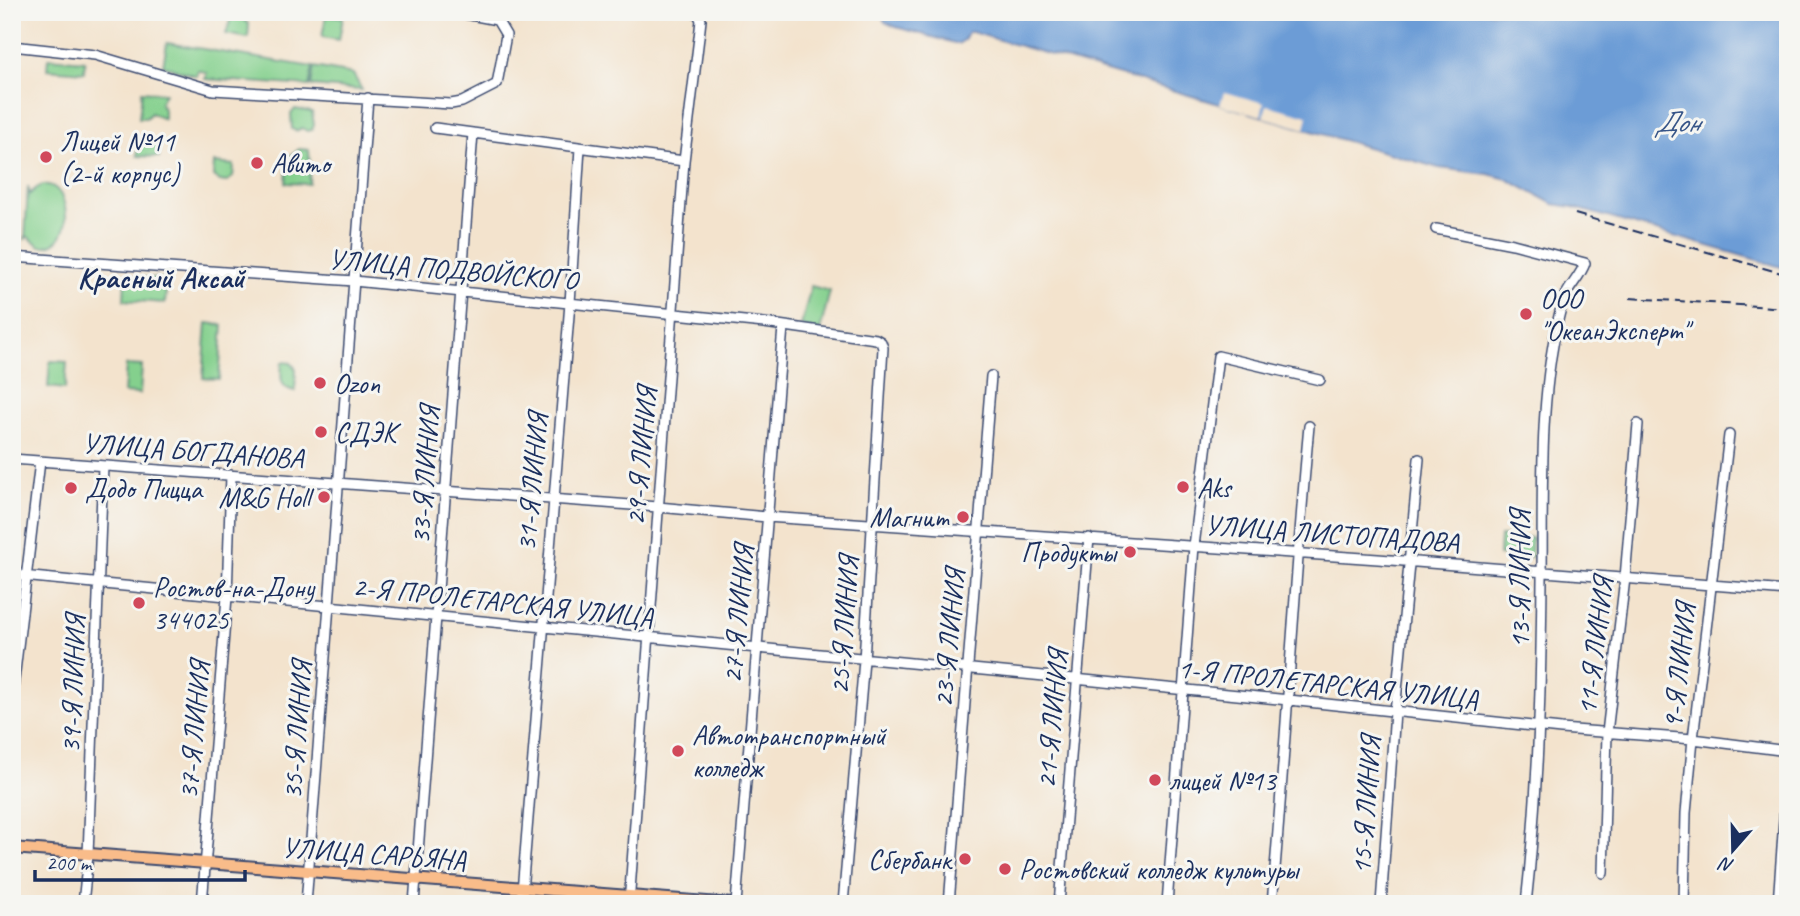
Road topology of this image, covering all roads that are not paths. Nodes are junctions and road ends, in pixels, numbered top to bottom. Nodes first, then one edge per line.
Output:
1 (455, 12) edge
2 (697, 12) edge
3 (12, 46) edge
4 (368, 98) junction
5 (435, 128) dead end
6 (473, 133) junction
7 (580, 148) junction
8 (684, 160) junction
9 (1436, 229) dead end
10 (12, 257) edge
11 (354, 281) junction
12 (460, 293) junction
13 (570, 303) junction
14 (674, 315) junction
15 (783, 327) junction
16 (883, 348) joint
17 (991, 376) dead end
18 (1320, 380) dead end
19 (1638, 424) dead end
20 (1309, 426) dead end
21 (1729, 435) dead end
22 (12, 459) edge
23 (1419, 459) dead end
24 (40, 461) junction
25 (103, 466) junction
26 (231, 475) junction
27 (338, 484) junction
28 (445, 492) junction
29 (552, 500) junction
30 (658, 507) junction
31 (767, 517) junction
32 (873, 525) junction
33 (980, 531) junction
34 (1089, 538) junction
35 (1194, 547) junction
36 (1297, 554) junction
37 (1409, 561) junction
38 (1542, 570) junction
39 (12, 575) edge
40 (25, 576) junction
41 (1625, 578) junction
42 (99, 583) junction
43 (1710, 585) junction
44 (1788, 591) edge
45 (227, 597) junction
46 (328, 605) junction
47 (435, 615) junction
48 (542, 626) junction
49 (648, 638) junction
50 (756, 649) junction
51 (864, 660) junction
52 (968, 669) junction
53 (1077, 680) junction
54 (1184, 691) junction
55 (12, 697) edge
56 (1289, 700) junction
57 (1395, 712) junction
58 (1539, 727) junction
59 (1607, 733) junction
60 (1693, 739) junction
61 (1788, 751) edge
62 (1788, 763) edge
63 (12, 848) edge
64 (88, 855) junction
65 (205, 863) junction
66 (309, 870) junction
67 (1603, 873) dead end
68 (416, 878) junction
69 (522, 887) junction
70 (630, 900) edge
71 (83, 904) edge
72 (202, 904) edge
73 (306, 904) edge
74 (414, 904) edge
75 (520, 904) edge
76 (735, 904) edge
77 (843, 904) edge
78 (949, 904) edge
79 (1059, 904) edge
80 (1167, 904) edge
81 (1272, 904) edge
82 (1381, 904) edge
83 (1526, 904) edge
84 (1684, 904) edge
85 (1778, 904) edge

1 - 4 street
2 - 8 street, 29-Я ЛИНИЯ
3 - 4 street
4 - 11 street, 35-Я ЛИНИЯ
5 - 6 street
6 - 7 street
6 - 12 street, 33-Я ЛИНИЯ
7 - 8 street
7 - 13 street, 31-Я ЛИНИЯ
8 - 14 street, 29-Я ЛИНИЯ
9 - 38 street, 13-Я ЛИНИЯ
10 - 11 street, УЛИЦА ПОДВОЙСКОГО
11 - 12 street, УЛИЦА ПОДВОЙСКОГО
11 - 27 street, 35-Я ЛИНИЯ
12 - 13 street, УЛИЦА ПОДВОЙСКОГО
12 - 28 street, 33-Я ЛИНИЯ
13 - 14 street, УЛИЦА ПОДВОЙСКОГО
13 - 29 street, 31-Я ЛИНИЯ
14 - 15 street, УЛИЦА ПОДВОЙСКОГО
14 - 30 street, 29-Я ЛИНИЯ
15 - 16 street, УЛИЦА ПОДВОЙСКОГО
15 - 31 street, 27-Я ЛИНИЯ
16 - 32 street, 25-Я ЛИНИЯ
17 - 33 street, 23-Я ЛИНИЯ
18 - 35 street
19 - 41 street, 11-Я ЛИНИЯ
20 - 36 street
21 - 43 street, 9-Я ЛИНИЯ
22 - 24 street, УЛИЦА БОГДАНОВА
23 - 37 street, 15-Я ЛИНИЯ
24 - 25 street, УЛИЦА БОГДАНОВА
24 - 40 street
25 - 26 street, УЛИЦА БОГДАНОВА
25 - 42 street, 39-Я ЛИНИЯ
26 - 27 street, УЛИЦА БОГДАНОВА
26 - 45 street, 37-Я ЛИНИЯ
27 - 28 street, УЛИЦА БОГДАНОВА
27 - 46 street, 35-Я ЛИНИЯ
28 - 29 street, УЛИЦА БОГДАНОВА
28 - 47 street, 33-Я ЛИНИЯ
29 - 30 street, УЛИЦА БОГДАНОВА
29 - 48 street, 31-Я ЛИНИЯ
30 - 31 street, УЛИЦА БОГДАНОВА
30 - 49 street, 29-Я ЛИНИЯ
31 - 32 street, УЛИЦА БОГДАНОВА
31 - 50 street, 27-Я ЛИНИЯ
32 - 33 street, УЛИЦА ЛИСТОПАДОВА
32 - 51 street, 25-Я ЛИНИЯ
33 - 34 street, УЛИЦА ЛИСТОПАДОВА
33 - 52 street, 23-Я ЛИНИЯ
34 - 35 street, УЛИЦА ЛИСТОПАДОВА
34 - 53 street, 21-Я ЛИНИЯ
35 - 36 street, УЛИЦА ЛИСТОПАДОВА
35 - 54 street
36 - 37 street, УЛИЦА ЛИСТОПАДОВА
36 - 56 street
37 - 38 street, УЛИЦА ЛИСТОПАДОВА
37 - 57 street, 15-Я ЛИНИЯ
38 - 41 street, УЛИЦА ЛИСТОПАДОВА
38 - 58 street, 13-Я ЛИНИЯ
39 - 40 street, 2-Я ПРОЛЕТАРСКАЯ УЛИЦА
40 - 42 street, 2-Я ПРОЛЕТАРСКАЯ УЛИЦА
40 - 55 street
41 - 43 street, УЛИЦА ЛИСТОПАДОВА
41 - 59 street, 11-Я ЛИНИЯ
42 - 45 street, 2-Я ПРОЛЕТАРСКАЯ УЛИЦА
42 - 64 street, 39-Я ЛИНИЯ
43 - 44 street, УЛИЦА ЛИСТОПАДОВА
43 - 60 street, 9-Я ЛИНИЯ
45 - 46 street, 2-Я ПРОЛЕТАРСКАЯ УЛИЦА
45 - 65 street, 37-Я ЛИНИЯ
46 - 47 street, 2-Я ПРОЛЕТАРСКАЯ УЛИЦА
46 - 66 street, 35-Я ЛИНИЯ
47 - 48 street, 2-Я ПРОЛЕТАРСКАЯ УЛИЦА
47 - 68 street, 33-Я ЛИНИЯ
48 - 49 street, 2-Я ПРОЛЕТАРСКАЯ УЛИЦА
48 - 69 street, 31-Я ЛИНИЯ
49 - 50 street, 2-Я ПРОЛЕТАРСКАЯ УЛИЦА
49 - 70 street, 29-Я ЛИНИЯ
50 - 51 street, 2-Я ПРОЛЕТАРСКАЯ УЛИЦА
50 - 76 street, 27-Я ЛИНИЯ
51 - 52 street, 1-Я ПРОЛЕТАРСКАЯ УЛИЦА
51 - 77 street, 25-Я ЛИНИЯ
52 - 53 street, 1-Я ПРОЛЕТАРСКАЯ УЛИЦА
52 - 78 street, 23-Я ЛИНИЯ
53 - 54 street, 1-Я ПРОЛЕТАРСКАЯ УЛИЦА
53 - 79 street, 21-Я ЛИНИЯ
54 - 56 street, 1-Я ПРОЛЕТАРСКАЯ УЛИЦА
54 - 80 street
56 - 57 street, 1-Я ПРОЛЕТАРСКАЯ УЛИЦА
56 - 81 street
57 - 58 street, 1-Я ПРОЛЕТАРСКАЯ УЛИЦА
57 - 82 street, 15-Я ЛИНИЯ
58 - 59 street, 1-Я ПРОЛЕТАРСКАЯ УЛИЦА
58 - 83 street, 13-Я ЛИНИЯ
59 - 60 street, 1-Я ПРОЛЕТАРСКАЯ УЛИЦА
59 - 67 street, 11-Я ЛИНИЯ
60 - 61 street, 1-Я ПРОЛЕТАРСКАЯ УЛИЦА
60 - 84 street, 9-Я ЛИНИЯ
62 - 85 street
63 - 64 main road, УЛИЦА САРЬЯНА
64 - 65 main road, УЛИЦА САРЬЯНА
64 - 71 street, 39-Я ЛИНИЯ
65 - 66 main road, УЛИЦА САРЬЯНА
65 - 72 street, 37-Я ЛИНИЯ
66 - 68 main road, УЛИЦА САРЬЯНА
66 - 73 street, 35-Я ЛИНИЯ
68 - 69 main road, УЛИЦА САРЬЯНА
68 - 74 street, 33-Я ЛИНИЯ
69 - 70 main road, УЛИЦА САРЬЯНА
69 - 75 street, 31-Я ЛИНИЯ
70 - 76 main road, УЛИЦА САРЬЯНА

